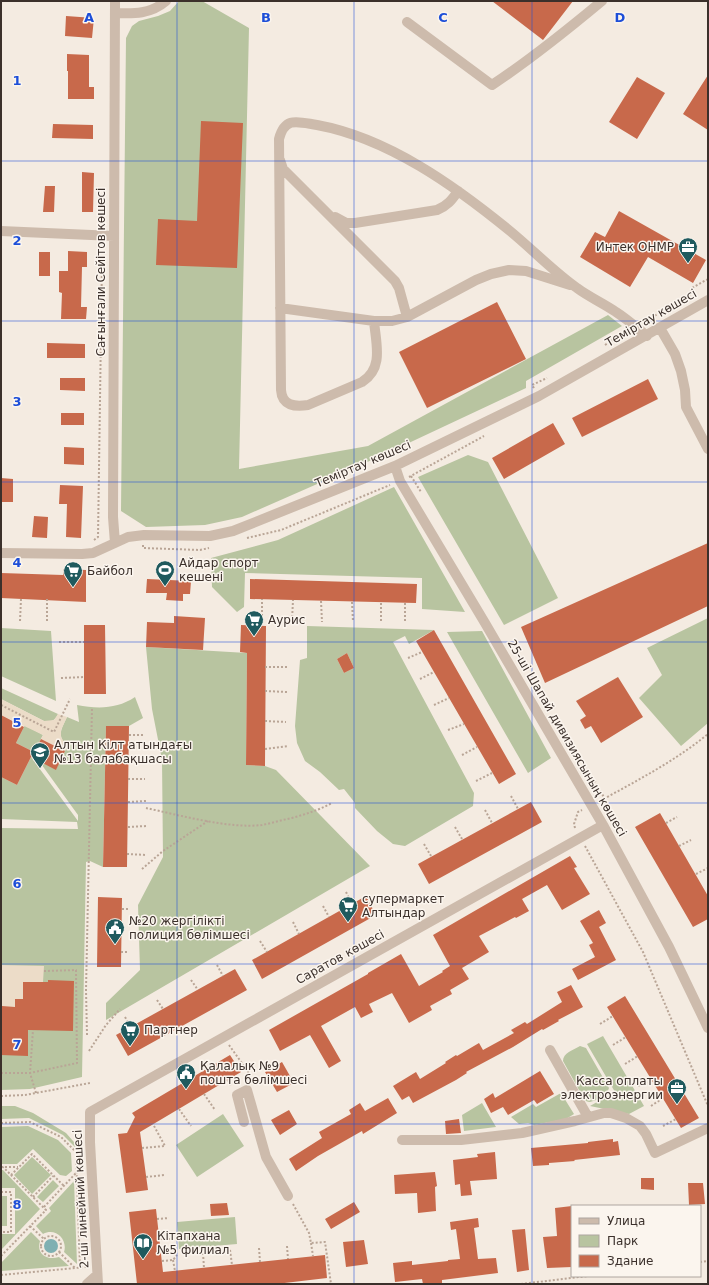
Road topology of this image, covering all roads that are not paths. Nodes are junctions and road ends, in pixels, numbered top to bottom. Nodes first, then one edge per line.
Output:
1 (115, 1) edge
2 (166, 1) edge
3 (602, 1) edge
4 (115, 13) junction
5 (407, 22) dead end
6 (279, 156) junction
7 (458, 191) junction
8 (327, 213) junction
9 (1, 231) edge
10 (114, 236) junction
11 (577, 288) junction
12 (708, 300) edge
13 (280, 308) junction
14 (407, 317) junction
15 (374, 320) junction
16 (660, 328) junction
17 (647, 336) junction
18 (708, 449) edge
19 (395, 466) junction
20 (114, 543) junction
21 (1, 553) edge
22 (603, 824) junction
23 (708, 1028) edge
24 (550, 1050) dead end
25 (90, 1112) joint
26 (588, 1117) junction
27 (244, 1122) dead end
28 (708, 1128) edge
29 (402, 1140) dead end
30 (288, 1196) road end
31 (97, 1280) edge
32 (87, 1284) edge

1 - 4 street, Сағынғали Сейітов көшесі
2 - 4 street
3 - 5 street
4 - 10 street, Сағынғали Сейітов көшесі
6 - 7 street
6 - 8 street
6 - 13 street
7 - 8 street
7 - 11 street
8 - 14 street
9 - 10 street
10 - 20 street, Сағынғали Сейітов көшесі
11 - 14 street
11 - 17 street
12 - 16 street, Теміртау көшесі
13 - 15 street
13 - 15 street
14 - 15 street
16 - 17 street, Теміртау көшесі
16 - 18 street
17 - 19 street, Теміртау көшесі
19 - 20 street, Теміртау көшесі
19 - 22 street, 25-ші Шапай дивизиясының көшесі
20 - 21 street, Теміртау көшесі
22 - 23 street, 25-ші Шапай дивизиясының көшесі
22 - 25 street, Саратов көшесі
24 - 26 street
25 - 31 street, 2-ші линейний көшесі
26 - 28 street
26 - 29 street
27 - 30 street
31 - 32 street

